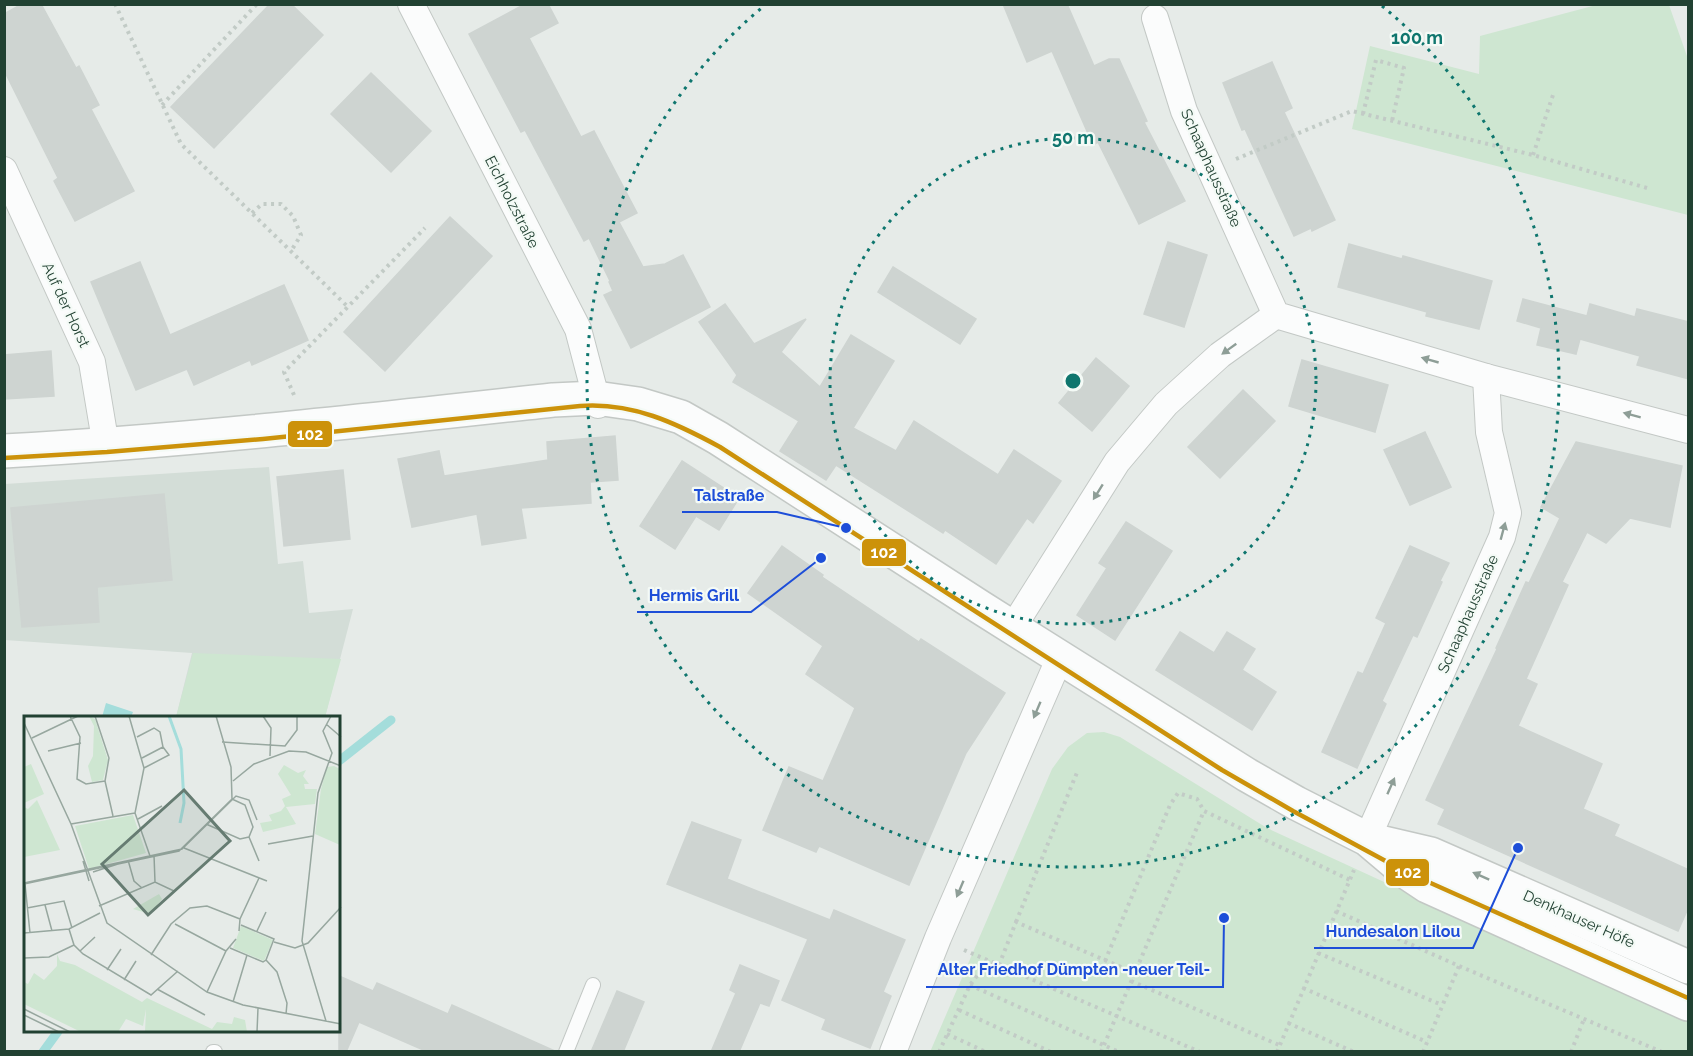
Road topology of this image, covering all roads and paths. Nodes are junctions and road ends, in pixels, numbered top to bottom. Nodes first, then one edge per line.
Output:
1 (115, 4) edge
2 (257, 4) edge
3 (411, 4) edge
4 (1155, 18) dead end
5 (1553, 94) dead end
6 (162, 105) junction
7 (1363, 114) junction
8 (1392, 121) junction
9 (1533, 155) junction
10 (1210, 169) junction
11 (4, 170) edge
12 (1647, 188) dead end
13 (252, 213) junction
14 (425, 228) dead end
15 (291, 251) junction
16 (348, 307) junction
17 (1276, 315) junction
18 (1486, 376) junction
19 (597, 402) junction
20 (312, 427) junction
21 (1689, 430) edge
22 (106, 446) junction
23 (4, 451) edge
24 (1013, 627) junction
25 (1060, 657) junction
26 (1078, 770) dead end
27 (1204, 811) junction
28 (1366, 839) junction
29 (1350, 880) junction
30 (1336, 911) junction
31 (1016, 922) junction
32 (938, 938) junction
33 (1318, 953) junction
34 (989, 960) junction
35 (1106, 961) junction
36 (999, 964) junction
37 (1459, 966) junction
38 (1689, 967) edge
39 (1135, 973) junction
40 (1131, 981) junction
41 (593, 985) dead end
42 (970, 985) junction
43 (1303, 988) junction
44 (1689, 1004) edge
45 (1442, 1005) junction
46 (959, 1010) junction
47 (1117, 1015) junction
48 (1584, 1019) junction
49 (1288, 1023) junction
50 (947, 1034) junction
51 (1427, 1042) junction
52 (1104, 1045) junction
53 (1279, 1045) junction
54 (566, 1052) edge
55 (893, 1052) edge
56 (939, 1052) edge
57 (986, 1052) edge
58 (1051, 1052) edge
59 (1101, 1052) edge
60 (1119, 1052) edge
61 (1200, 1052) edge
62 (1277, 1052) edge
63 (1354, 1052) edge
64 (1423, 1052) edge
65 (1571, 1052) edge
66 (1662, 1052) edge

1 - 6 path
2 - 6 path
3 - 19 street, Eichholzstraße
4 - 10 street, Schaaphausstraße
5 - 9 path
6 - 13 path
7 - 8 path
7 - 8 path
7 - 10 path
8 - 9 path
9 - 12 path
10 - 17 street, Schaaphausstraße
11 - 22 street, Auf der Horst
13 - 15 path
13 - 15 path
14 - 16 path
15 - 16 path
16 - 20 path
18 -> 17 street
17 -> 24 street
21 -> 18 street
28 -> 18 street, Schaaphausstraße
19 - 20 street, Denkhauser Höfe
19 - 24 street, Denkhauser Höfe
20 - 22 street, Denkhauser Höfe
22 - 23 street, Denkhauser Höfe
24 - 25 street, Denkhauser Höfe
25 - 28 street, Denkhauser Höfe
25 -> 32 street
26 - 31 path
27 - 29 path
27 - 35 path
27 - 39 path
28 - 29 path
38 -> 28 street, Denkhauser Höfe
28 - 44 street, Denkhauser Höfe
29 - 30 path
30 - 33 path
30 - 37 path
31 - 35 path
31 - 36 path
32 - 34 path
32 - 55 street
33 - 43 path
33 - 45 path
34 - 36 path
34 - 42 path
35 - 39 path
36 - 47 path
37 - 45 path
37 - 48 path
39 - 40 path
40 - 47 path
40 - 53 path
41 - 54 lane
42 - 46 path
42 - 52 path
43 - 49 path
43 - 51 path
45 - 51 path
46 - 50 path
46 - 58 path
47 - 52 path
47 - 61 path
48 - 65 path
48 - 66 path
49 - 53 path
49 - 63 path
50 - 56 path
50 - 57 path
51 - 64 path
52 - 59 path
52 - 60 path
53 - 62 path

